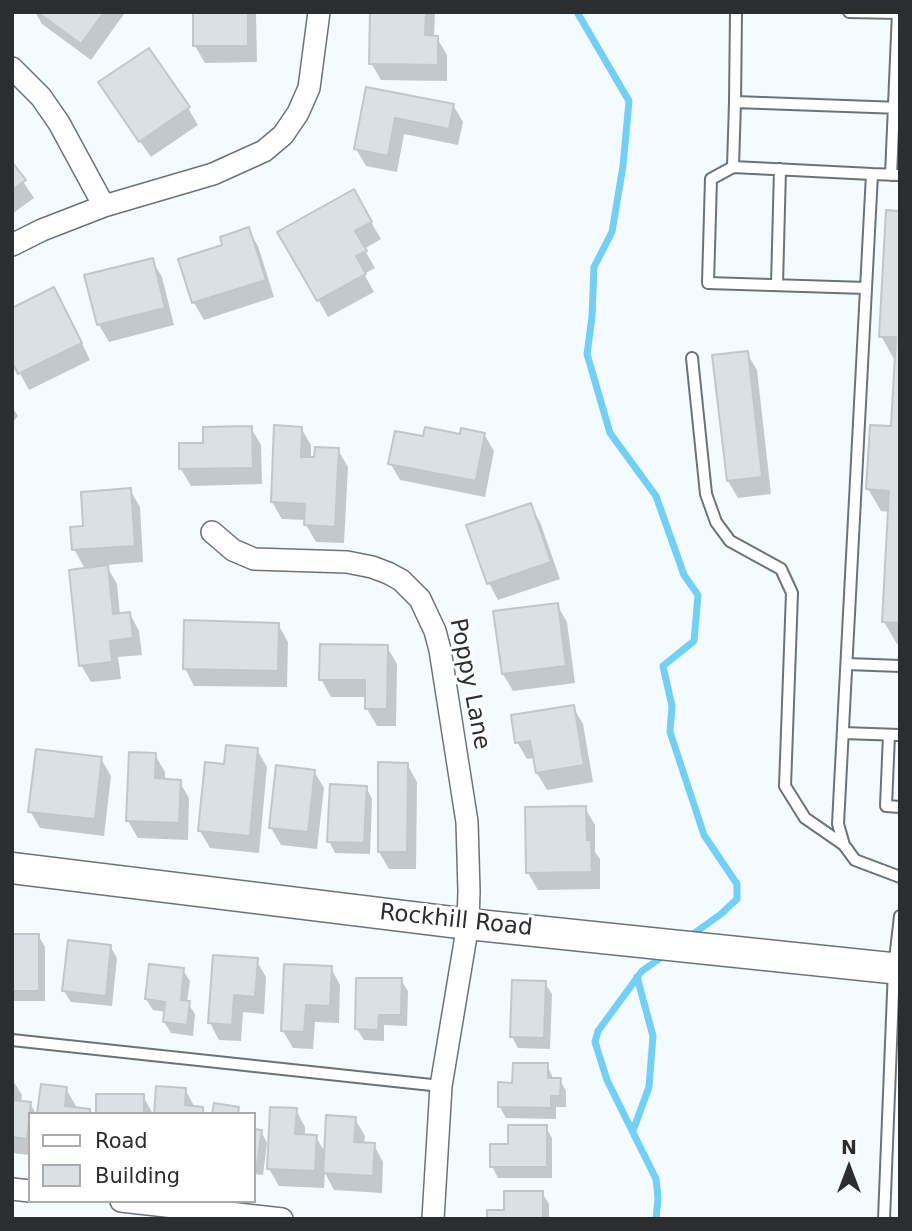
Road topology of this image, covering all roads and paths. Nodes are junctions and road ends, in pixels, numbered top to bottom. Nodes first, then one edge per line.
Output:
1 (319, 12) edge
2 (737, 12) edge
3 (849, 12) edge
4 (898, 13) edge
5 (12, 68) edge
6 (735, 102) junction
7 (897, 108) edge
8 (733, 167) junction
9 (780, 169) junction
10 (872, 174) junction
11 (896, 175) edge
12 (104, 206) junction
13 (12, 245) edge
14 (777, 285) junction
15 (866, 288) junction
16 (692, 358) dead end
17 (212, 532) dead end
18 (847, 664) junction
19 (900, 666) edge
20 (843, 733) junction
21 (894, 735) edge
22 (900, 807) edge
23 (844, 845) junction
24 (12, 868) edge
25 (900, 877) edge
26 (900, 916) edge
27 (468, 924) junction
28 (897, 969) edge
29 (12, 1040) edge
30 (895, 1043) edge
31 (441, 1086) junction
32 (139, 1203) edge
33 (282, 1219) edge
34 (433, 1219) edge
35 (884, 1219) edge

1 - 12 street
2 - 6 lane
3 - 4 lane
4 - 7 lane
5 - 12 street
6 - 7 lane
6 - 8 lane
7 - 11 lane
8 - 9 lane
8 - 14 lane
9 - 10 lane
9 - 14 lane
10 - 11 lane
10 - 15 lane
12 - 13 street
14 - 15 lane
15 - 18 lane
16 - 23 lane
17 - 27 street, Poppy Lane
18 - 19 lane
18 - 20 lane
20 - 21 lane
20 - 23 lane
21 - 22 lane
23 - 25 lane
24 - 27 street, Rockhill Road
26 - 28 lane
27 - 28 street, Rockhill Road
27 - 31 street, Poppy Lane
28 - 30 lane
29 - 31 lane
30 - 35 lane
31 - 34 street, Poppy Lane
32 - 33 street

